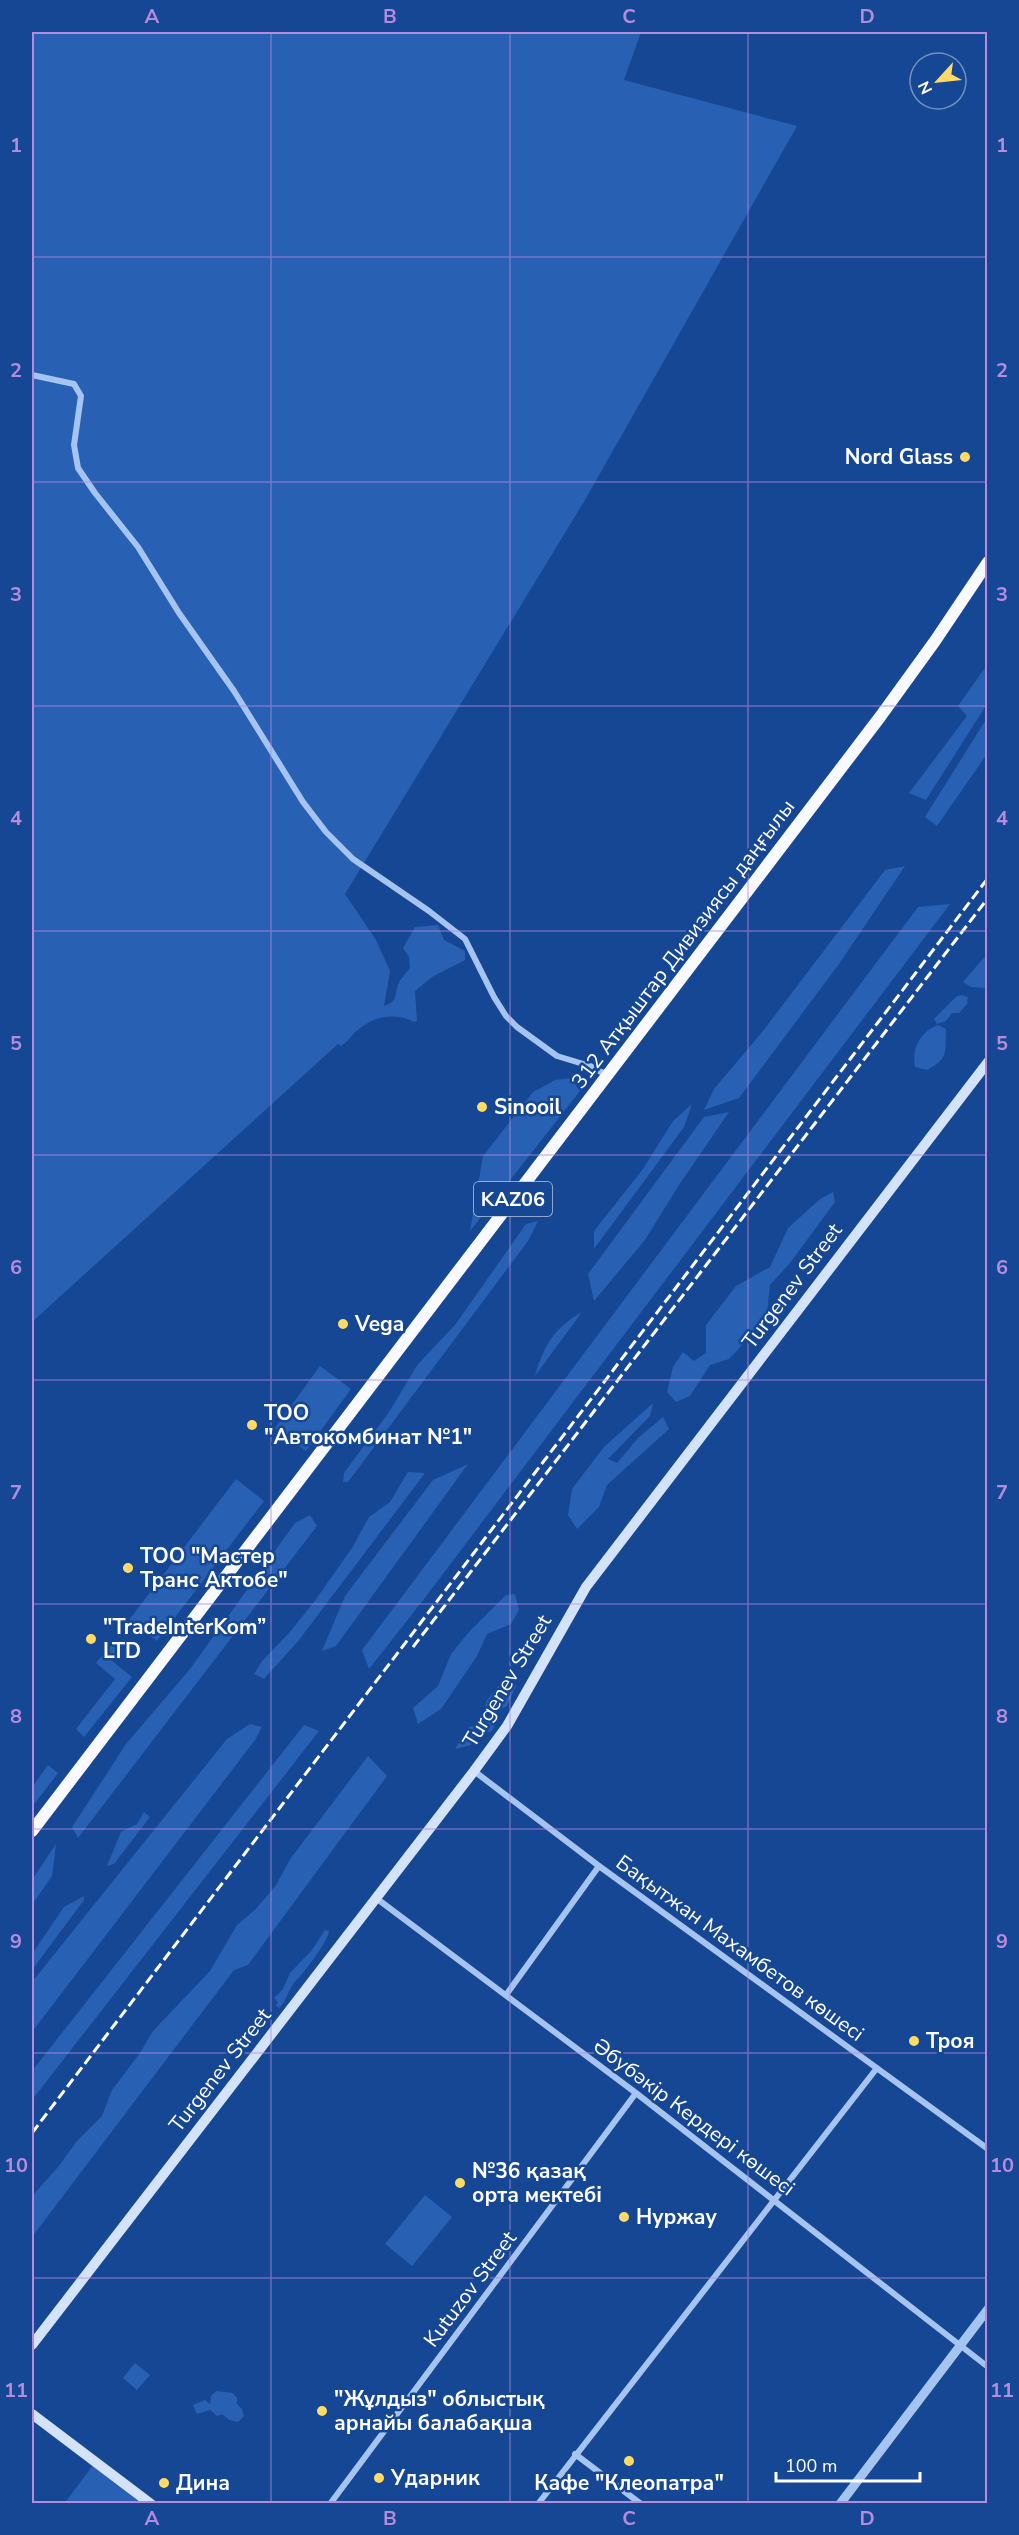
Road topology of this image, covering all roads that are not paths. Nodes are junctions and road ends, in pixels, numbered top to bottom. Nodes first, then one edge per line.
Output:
1 (32, 375) edge
2 (987, 562) edge
3 (987, 1062) edge
4 (607, 1075) junction
5 (474, 1771) junction
6 (32, 1831) edge
7 (599, 1866) junction
8 (376, 1898) junction
9 (506, 1995) junction
10 (877, 2068) junction
11 (636, 2093) junction
12 (987, 2149) edge
13 (775, 2199) junction
14 (987, 2309) edge
15 (32, 2345) edge
16 (960, 2345) junction
17 (987, 2367) edge
18 (32, 2414) edge
19 (575, 2454) junction
20 (151, 2504) edge
21 (330, 2504) edge
22 (538, 2504) edge
23 (641, 2504) edge
24 (840, 2504) edge

1 - 4 street
2 - 4 highway, 312 Атқыштар Дивизиясы даңғылы / KАZ06
3 - 5 main road, Turgenev Street
4 - 6 highway, 312 Атқыштар Дивизиясы даңғылы / KАZ06
5 - 7 street, Бақытжан Махамбетов көшесі
5 - 8 main road, Turgenev Street
7 - 9 street
7 - 10 street, Бақытжан Махамбетов көшесі
8 - 9 street, Әбубәкір Кердері көшесі
8 - 15 main road, Turgenev Street
9 - 11 street, Әбубәкір Кердері көшесі
10 - 12 street, Бақытжан Махамбетов көшесі
10 - 13 street
11 - 13 street, Әбубәкір Кердері көшесі
11 - 21 street, Kutuzov Street
13 - 16 street, Әбубәкір Кердері көшесі
13 - 19 street
14 - 16 street
16 - 17 street, Әбубәкір Кердері көшесі
16 - 24 street
18 - 20 main road
19 - 22 street
19 - 23 street

